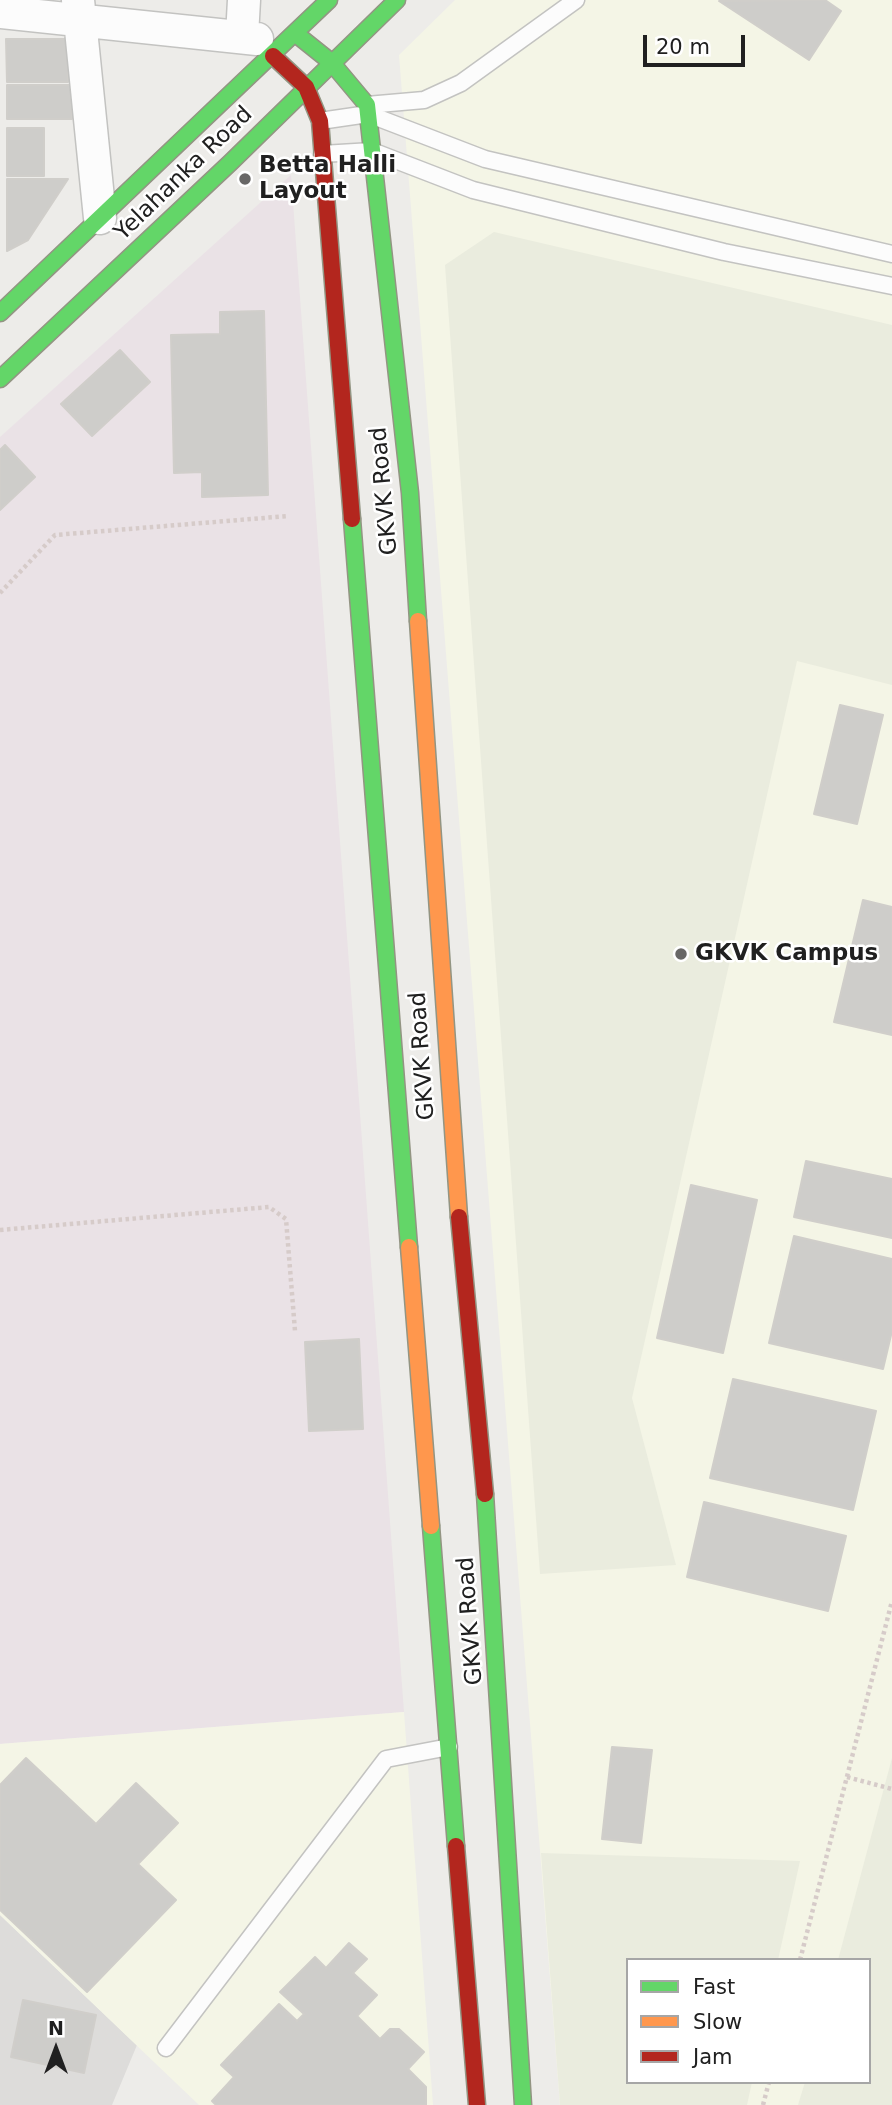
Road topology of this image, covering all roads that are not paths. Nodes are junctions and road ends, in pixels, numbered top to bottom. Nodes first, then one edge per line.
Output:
1 (244, 0) edge
2 (329, 0) edge
3 (397, 0) edge
4 (576, 0) edge
5 (78, 9) edge
6 (0, 12) edge
7 (296, 34) junction
8 (257, 44) junction
9 (331, 62) junction
10 (306, 87) junction
11 (367, 109) junction
12 (320, 121) junction
13 (372, 151) junction
14 (322, 154) junction
15 (100, 218) junction
16 (892, 254) edge
17 (892, 286) edge
18 (0, 313) edge
19 (0, 379) edge
20 (449, 1747) junction
21 (166, 2048) dead end
22 (477, 2105) edge
23 (523, 2105) edge

1 - 8 street
2 - 7 main road
3 - 9 main road, Yelahanka Road
4 - 11 lane
5 - 6 street
5 - 8 street
5 - 15 street
7 - 8 street
7 - 9 main road
8 - 10 main road, GKVK Road
8 - 15 main road, Yelahanka Road
9 - 10 main road, Yelahanka Road
9 - 11 main road
10 - 12 main road, GKVK Road
10 - 19 main road, Yelahanka Road
11 - 12 lane
11 - 13 main road, GKVK Road
11 - 16 lane
12 - 14 main road, GKVK Road
13 - 14 lane
13 - 17 lane
13 - 23 main road, GKVK Road
14 - 20 main road, GKVK Road
15 - 18 main road, Yelahanka Road
20 - 21 lane
20 - 22 main road, GKVK Road

